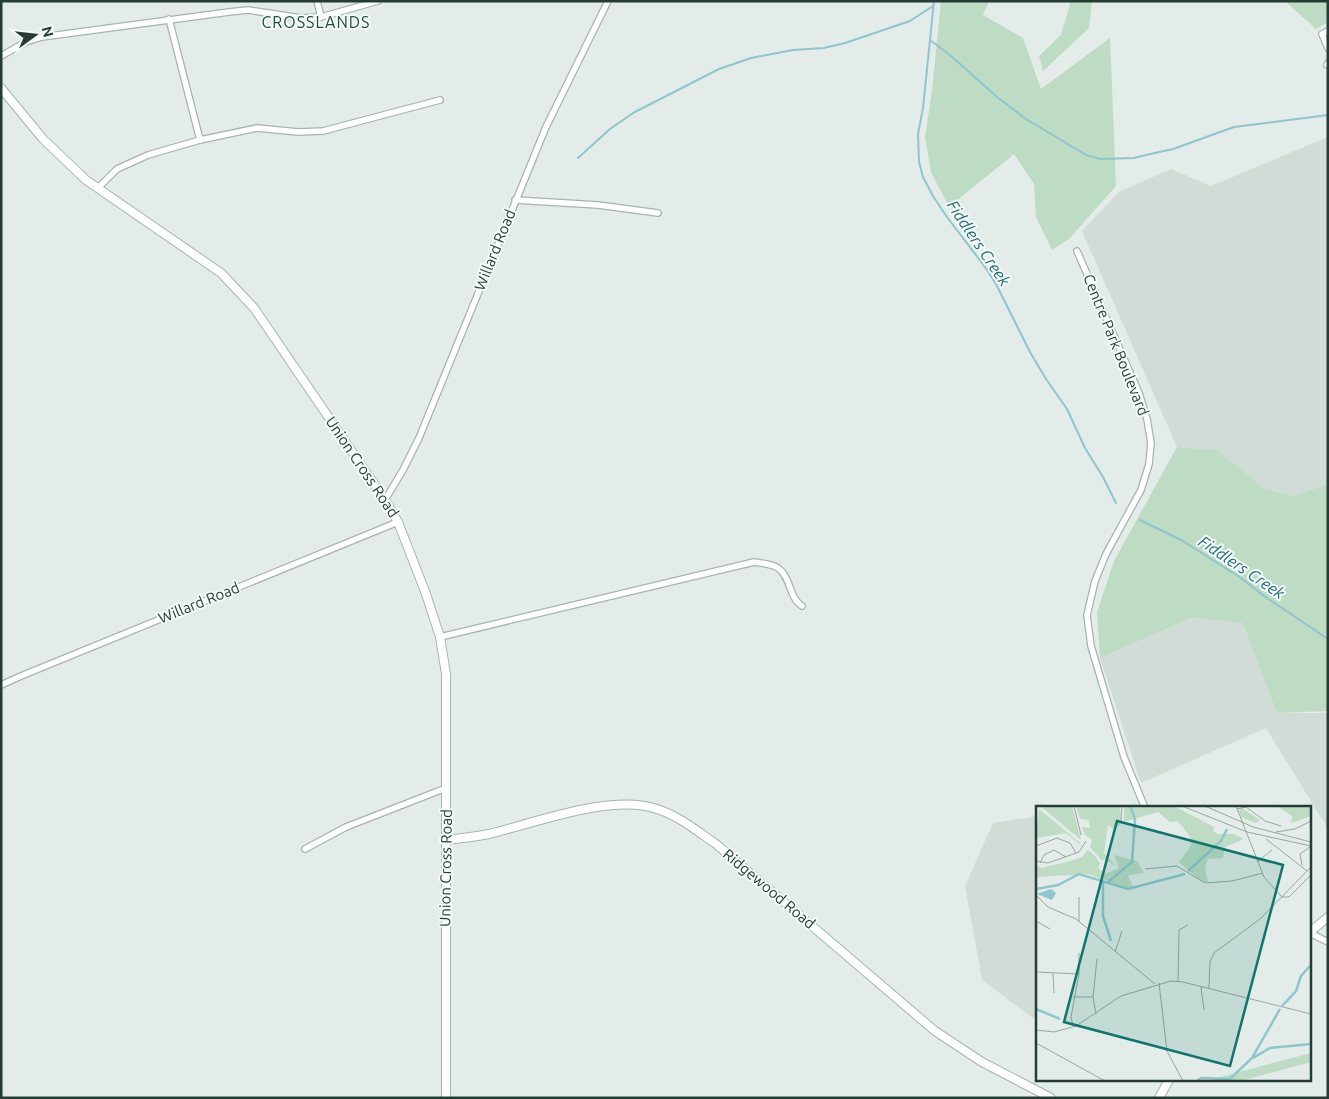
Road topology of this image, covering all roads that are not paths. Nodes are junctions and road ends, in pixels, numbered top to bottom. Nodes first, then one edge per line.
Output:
1 (318, 1) edge
2 (378, 1) edge
3 (608, 1) edge
4 (321, 16) junction
5 (169, 19) junction
6 (1328, 31) edge
7 (1328, 48) edge
8 (1, 56) edge
9 (1, 88) edge
10 (440, 100) dead end
11 (200, 140) junction
12 (98, 188) junction
13 (515, 200) junction
14 (658, 213) dead end
15 (1077, 251) dead end
16 (386, 500) junction
17 (398, 522) junction
18 (802, 606) dead end
19 (440, 638) junction
20 (1, 685) edge
21 (446, 788) junction
22 (1145, 806) edge
23 (447, 840) junction
24 (305, 849) dead end
25 (1328, 918) edge
26 (1312, 930) edge
27 (1312, 933) edge
28 (1328, 942) edge
29 (1168, 1082) edge
30 (446, 1098) edge
31 (1051, 1098) edge
32 (1159, 1098) edge

1 - 4 street
2 - 4 street
3 - 13 street, Willard Road
4 - 5 street
5 - 8 street
5 - 11 street
6 - 7 street
9 - 12 main road, Union Cross Road
10 - 11 street
11 - 12 street
12 - 16 main road, Union Cross Road
13 - 14 street
13 - 16 street, Willard Road
15 - 22 street, Centre Park Boulevard
16 - 17 main road, Union Cross Road
17 - 19 main road, Union Cross Road
17 - 20 street, Willard Road
18 - 19 street
19 - 21 main road, Union Cross Road
21 - 23 main road, Union Cross Road
21 - 24 street
23 - 30 main road, Union Cross Road
23 - 31 main road, Ridgewood Road
25 - 26 main road
27 - 28 street
29 - 32 main road

